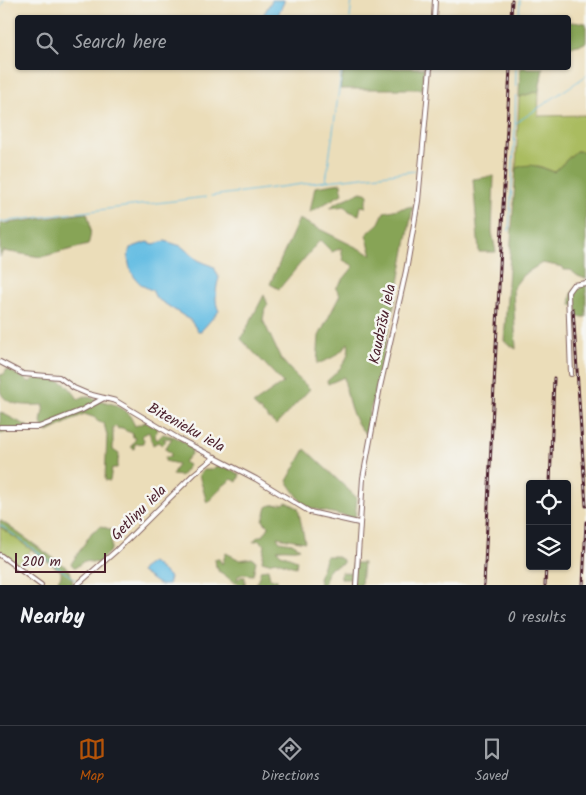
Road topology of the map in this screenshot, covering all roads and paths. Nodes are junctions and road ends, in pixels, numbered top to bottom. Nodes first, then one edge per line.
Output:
1 (435, 0) edge
2 (434, 15) edge
3 (430, 70) edge
4 (586, 283) edge
5 (0, 362) edge
6 (571, 374) dead end
7 (104, 398) junction
8 (0, 427) edge
9 (215, 457) junction
10 (359, 523) junction
11 (0, 555) edge
12 (41, 585) edge
13 (77, 585) edge
14 (356, 585) edge

1 - 2 street
3 - 10 street, Kaudzīšu iela
4 - 6 street
5 - 7 street, Bitenieku iela
7 - 8 street
7 - 9 street, Bitenieku iela
9 - 10 street, Bitenieku iela
9 - 13 street, Getliņu iela
10 - 14 street, Kaudzīšu iela
11 - 12 street

